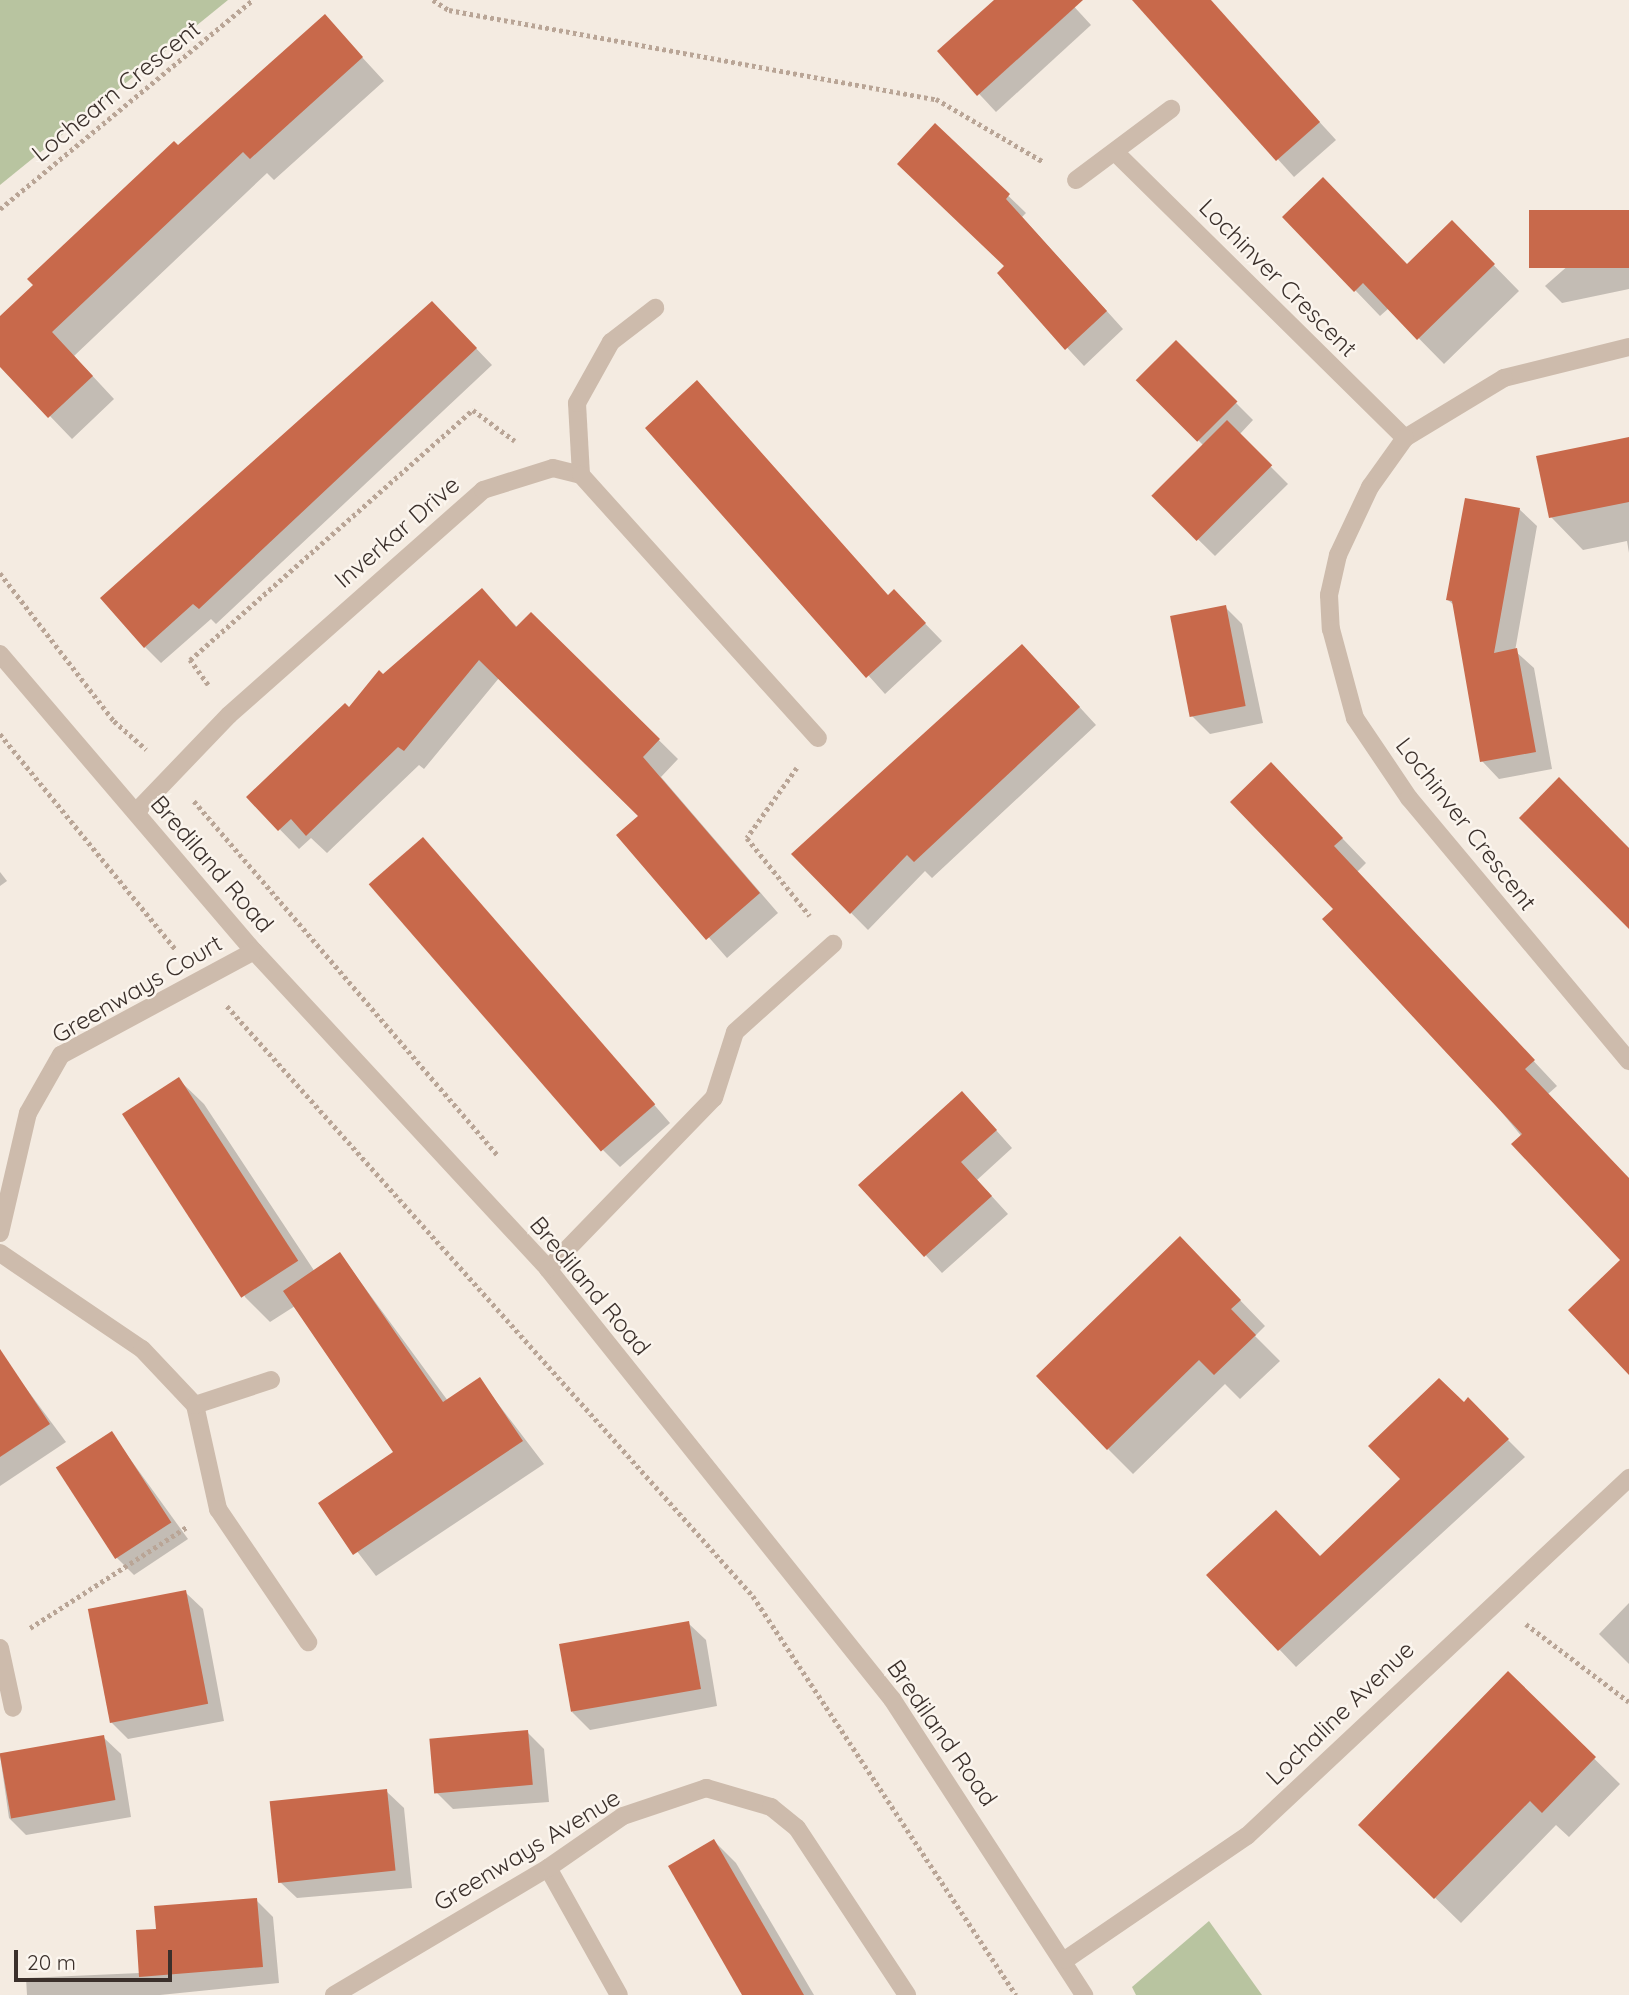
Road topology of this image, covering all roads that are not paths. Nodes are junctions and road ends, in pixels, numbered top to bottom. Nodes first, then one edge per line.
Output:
1 (1171, 109) dead end
2 (1116, 153) junction
3 (1076, 180) road end
4 (655, 308) dead end
5 (1629, 347) edge
6 (1405, 438) junction
7 (581, 475) junction
8 (0, 654) edge
9 (818, 738) road end
10 (135, 812) junction
11 (833, 943) road end
12 (254, 951) junction
13 (1629, 1061) edge
14 (0, 1233) edge
15 (0, 1252) edge
16 (548, 1269) junction
17 (271, 1380) dead end
18 (195, 1405) junction
19 (1629, 1478) edge
20 (308, 1642) dead end
21 (0, 1648) edge
22 (13, 1708) dead end
23 (548, 1868) junction
24 (1065, 1960) junction
25 (334, 1995) edge
26 (619, 1995) edge
27 (907, 1995) edge
28 (1084, 1995) edge

1 - 2 street
2 - 3 street
2 - 6 street, Lochinver Crescent
4 - 7 street
5 - 6 street, Lochinver Crescent
6 - 13 street, Lochinver Crescent
7 - 9 street
7 - 10 street, Inverkar Drive
8 - 10 street, Brediland Road
10 - 12 street, Brediland Road
11 - 16 street
12 - 14 street, Greenways Court
12 - 16 street, Brediland Road
15 - 18 street
16 - 24 street, Brediland Road
17 - 18 street
18 - 20 street
19 - 24 street, Lochaline Avenue
21 - 22 street
23 - 25 street, Greenways Avenue
23 - 26 street
23 - 27 street, Greenways Avenue
24 - 28 street, Brediland Road

